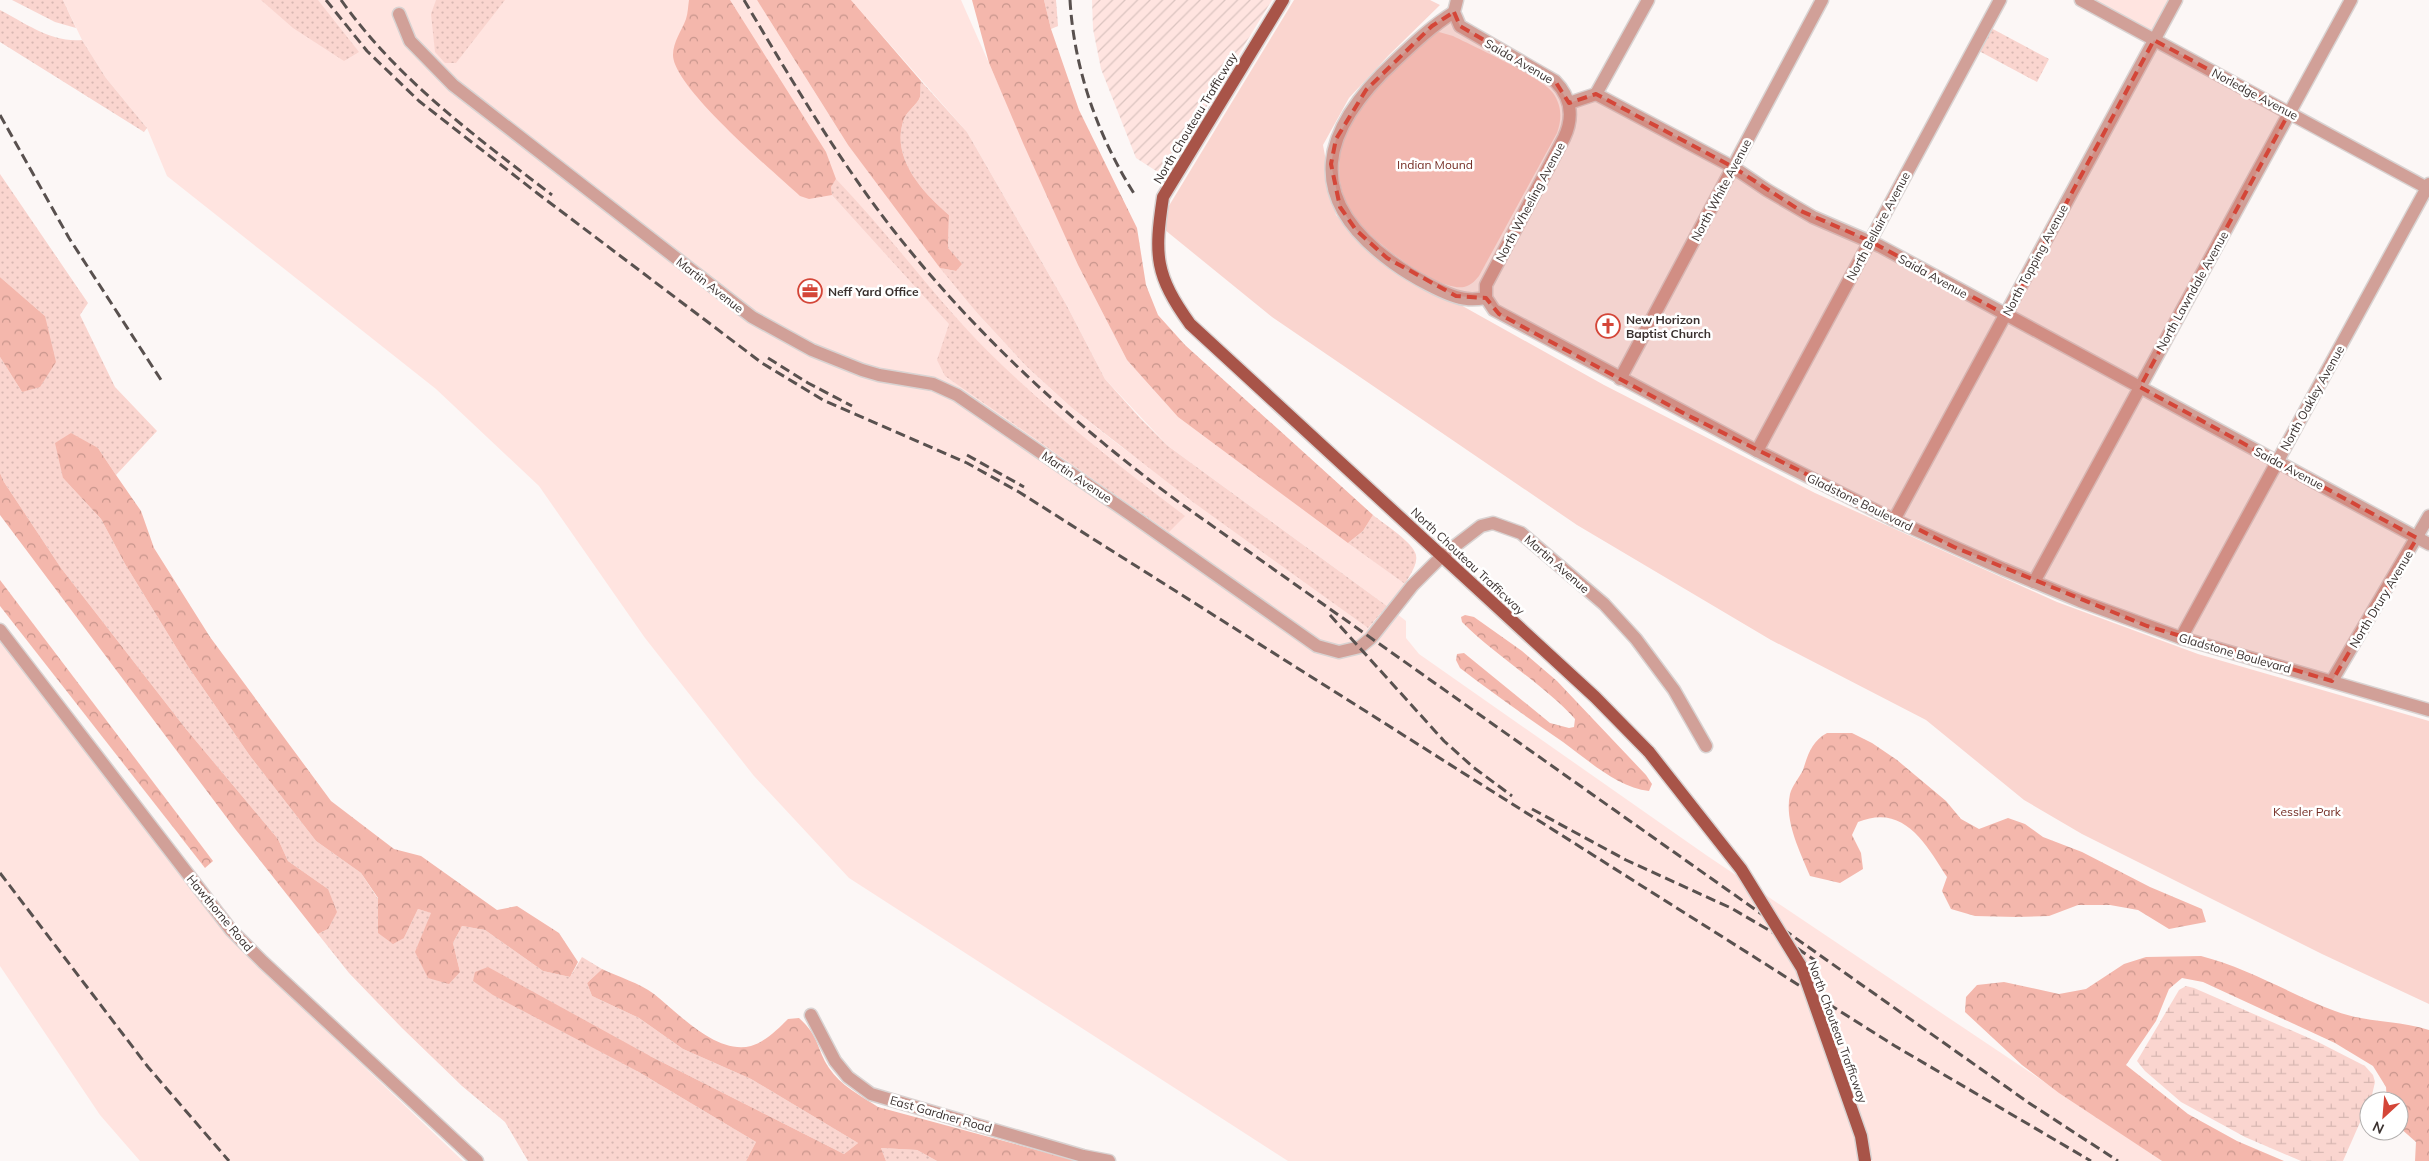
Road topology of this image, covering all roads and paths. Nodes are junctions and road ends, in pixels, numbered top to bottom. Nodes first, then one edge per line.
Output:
1 (1283, 0) edge
2 (1648, 0) edge
3 (1822, 0) edge
4 (2000, 0) edge
5 (2081, 0) edge
6 (2176, 0) edge
7 (2351, 0) edge
8 (1456, 6) edge
9 (399, 14) dead end
10 (2154, 40) junction
11 (1596, 94) junction
12 (1569, 103) junction
13 (2289, 113) junction
14 (1733, 167) junction
15 (2428, 187) edge
16 (1870, 241) junction
17 (1486, 298) junction
18 (2006, 315) junction
19 (1620, 379) junction
20 (2140, 387) junction
21 (1756, 451) junction
22 (2277, 462) junction
23 (2429, 516) edge
24 (1894, 520) junction
25 (2423, 541) edge
26 (1442, 556) junction
27 (2034, 582) junction
28 (0, 630) edge
29 (2181, 638) junction
30 (2332, 680) junction
31 (2429, 710) edge
32 (1706, 746) dead end
33 (811, 1015) dead end
34 (477, 1161) edge
35 (1109, 1161) edge
36 (1865, 1161) edge

1 - 26 main road, North Chouteau Trafficway
2 - 11 street
3 - 14 street, North White Avenue
4 - 16 street, North Bellaire Avenue
5 - 10 street, Norledge Avenue
6 - 10 street, North Topping Avenue
7 - 13 street, North Lawndale Avenue
8 - 12 street, Saida Avenue
8 - 17 street
9 - 26 street, Martin Avenue
10 - 13 street, Norledge Avenue
10 - 18 street, North Topping Avenue
11 - 12 street
11 - 14 street, Saida Avenue
12 - 17 street, North Wheeling Avenue
13 - 15 street, Norledge Avenue
13 - 20 street, North Lawndale Avenue
14 - 16 street, Saida Avenue
14 - 19 street, North White Avenue
15 - 22 street, North Oakley Avenue
16 - 18 street, Saida Avenue
16 - 21 street, North Bellaire Avenue
17 - 19 street, Gladstone Boulevard
18 - 20 street, Saida Avenue
18 - 24 street, North Topping Avenue
19 - 21 street, Gladstone Boulevard
20 - 22 street, Saida Avenue
20 - 27 street, North Lawndale Avenue
21 - 24 street, Gladstone Boulevard
22 - 25 street, Saida Avenue
22 - 29 street, North Oakley Avenue
23 - 25 street, North Drury Avenue
24 - 27 street, Gladstone Boulevard
25 - 30 street, North Drury Avenue
26 - 32 street, Martin Avenue
26 - 36 main road, North Chouteau Trafficway, bridge
27 - 29 street, Gladstone Boulevard
28 - 34 street, Hawthorne Road
29 - 30 street, Gladstone Boulevard
30 - 31 street, Gladstone Boulevard
33 - 35 street, East Gardner Road

